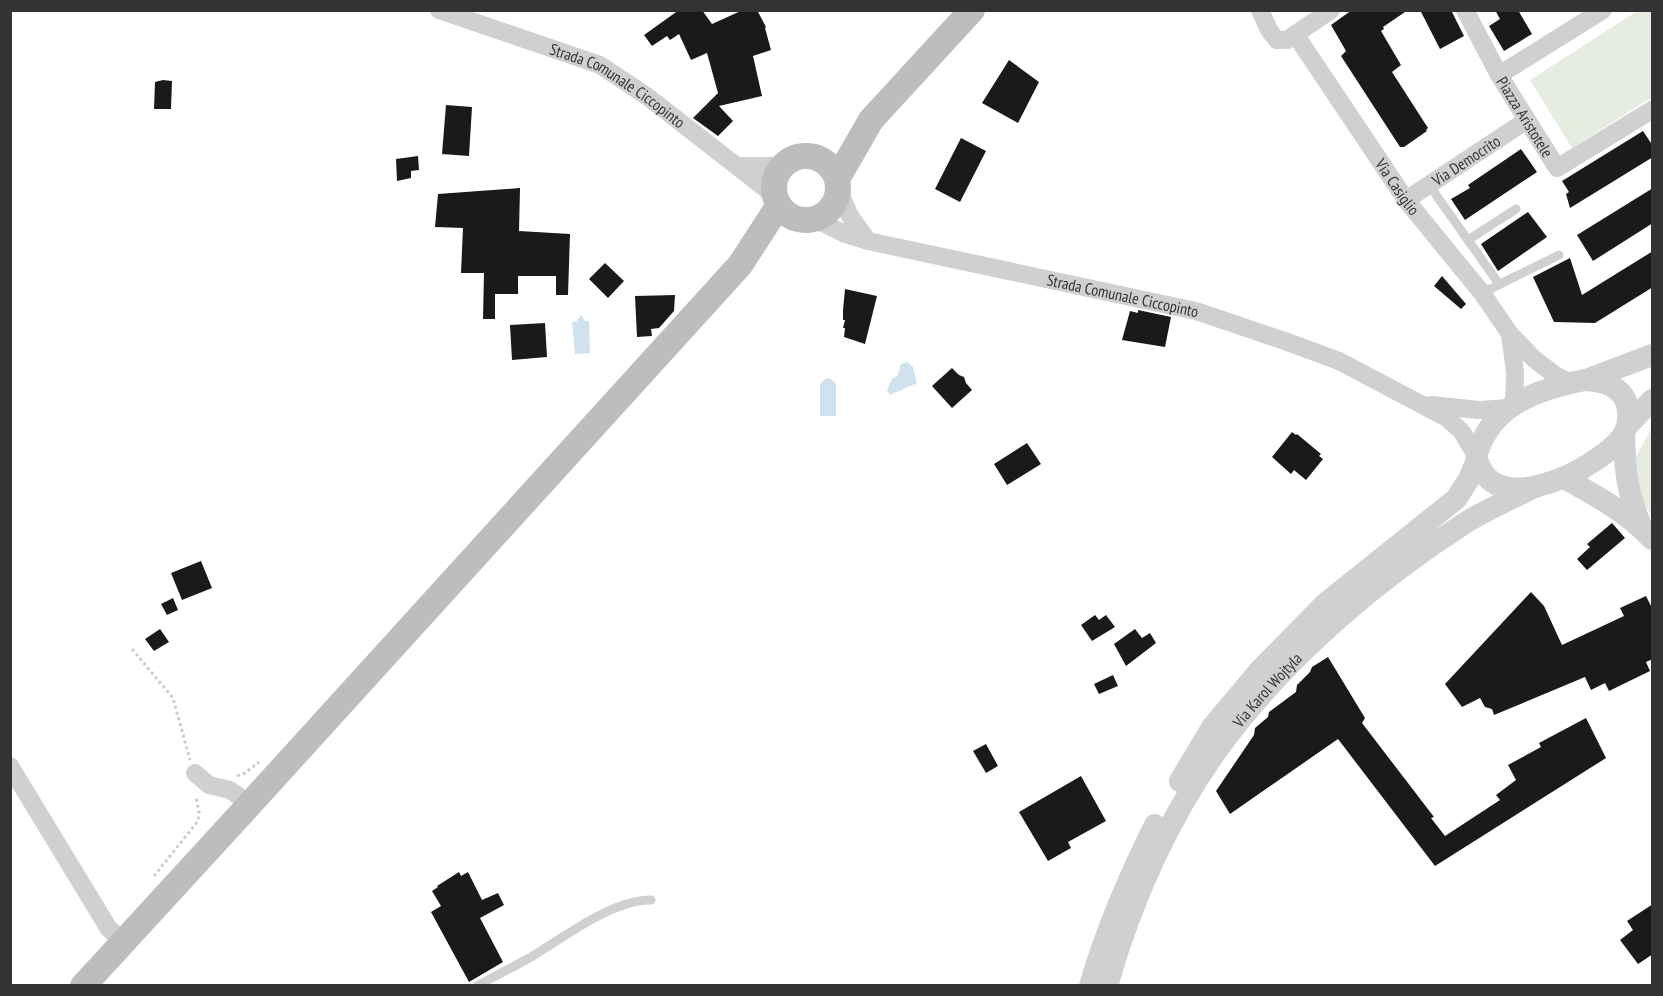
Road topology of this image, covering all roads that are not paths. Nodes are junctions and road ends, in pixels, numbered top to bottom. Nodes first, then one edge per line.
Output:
1 (439, 10) edge
2 (972, 10) edge
3 (1260, 10) edge
4 (1331, 10) edge
5 (1465, 10) edge
6 (1603, 10) edge
7 (1295, 34) junction
8 (1499, 75) junction
9 (1650, 117) edge
10 (871, 120) junction
11 (1527, 120) junction
12 (814, 157) junction
13 (739, 166) junction
14 (784, 166) junction
15 (837, 184) junction
16 (1429, 185) junction
17 (777, 200) junction
18 (1406, 200) junction
19 (1516, 209) dead end
20 (810, 220) junction
21 (1468, 240) junction
22 (868, 241) junction
23 (1559, 255) dead end
24 (740, 266) junction
25 (1499, 284) junction
26 (1482, 293) junction
27 (1510, 334) junction
28 (1653, 355) edge
29 (1578, 382) junction
30 (1653, 400) edge
31 (1420, 403) junction
32 (1512, 407) junction
33 (1626, 430) junction
34 (1477, 458) junction
35 (1564, 478) junction
36 (1537, 486) junction
37 (1647, 532) edge
38 (10, 766) edge
39 (195, 772) road end
40 (250, 804) junction
41 (651, 900) dead end
42 (123, 940) junction
43 (82, 986) edge
44 (477, 986) edge
45 (1090, 986) edge
46 (1107, 986) edge

1 - 13 street, Strada Comunale Ciccopinto
2 - 10 main road
3 - 7 street
4 - 7 street
5 - 8 street
6 - 8 street, Piazza Aristotele
7 - 18 street, Via Casiglio
8 - 11 street, Piazza Aristotele
9 - 11 street, Piazza Aristotele
10 - 12 main road
10 - 15 main road
11 - 16 street, Via Democrito
12 - 14 main road
12 - 15 main road
13 - 14 street
13 - 17 street, Strada Comunale Ciccopinto
14 - 17 main road
15 - 20 main road
15 - 22 street
16 - 18 street, Via Democrito
16 - 21 lane
17 - 20 main road
17 - 24 main road
18 - 26 street, Via Casiglio
19 - 21 lane
20 - 22 street, Strada Comunale Ciccopinto
20 - 24 main road
21 - 25 lane
22 - 31 street, Strada Comunale Ciccopinto
23 - 25 lane
24 - 40 main road
25 - 26 lane
26 - 27 street, Via Casiglio
27 - 29 street, Via Casiglio
27 - 32 street, Via Casiglio
28 - 29 street
29 - 32 street
29 - 33 street
30 - 33 street
31 - 32 street, Strada Comunale Ciccopinto
31 - 34 street, Strada Comunale Ciccopinto
32 - 34 street, Via Karol Wojtyla
33 - 35 street
33 - 37 street
34 - 36 street
34 - 45 street, Via Karol Wojtyla
35 - 36 street
35 - 37 street
36 - 46 street, Via Karol Wojtyla
38 - 42 street
39 - 40 street
40 - 42 main road
41 - 44 lane
42 - 43 main road

